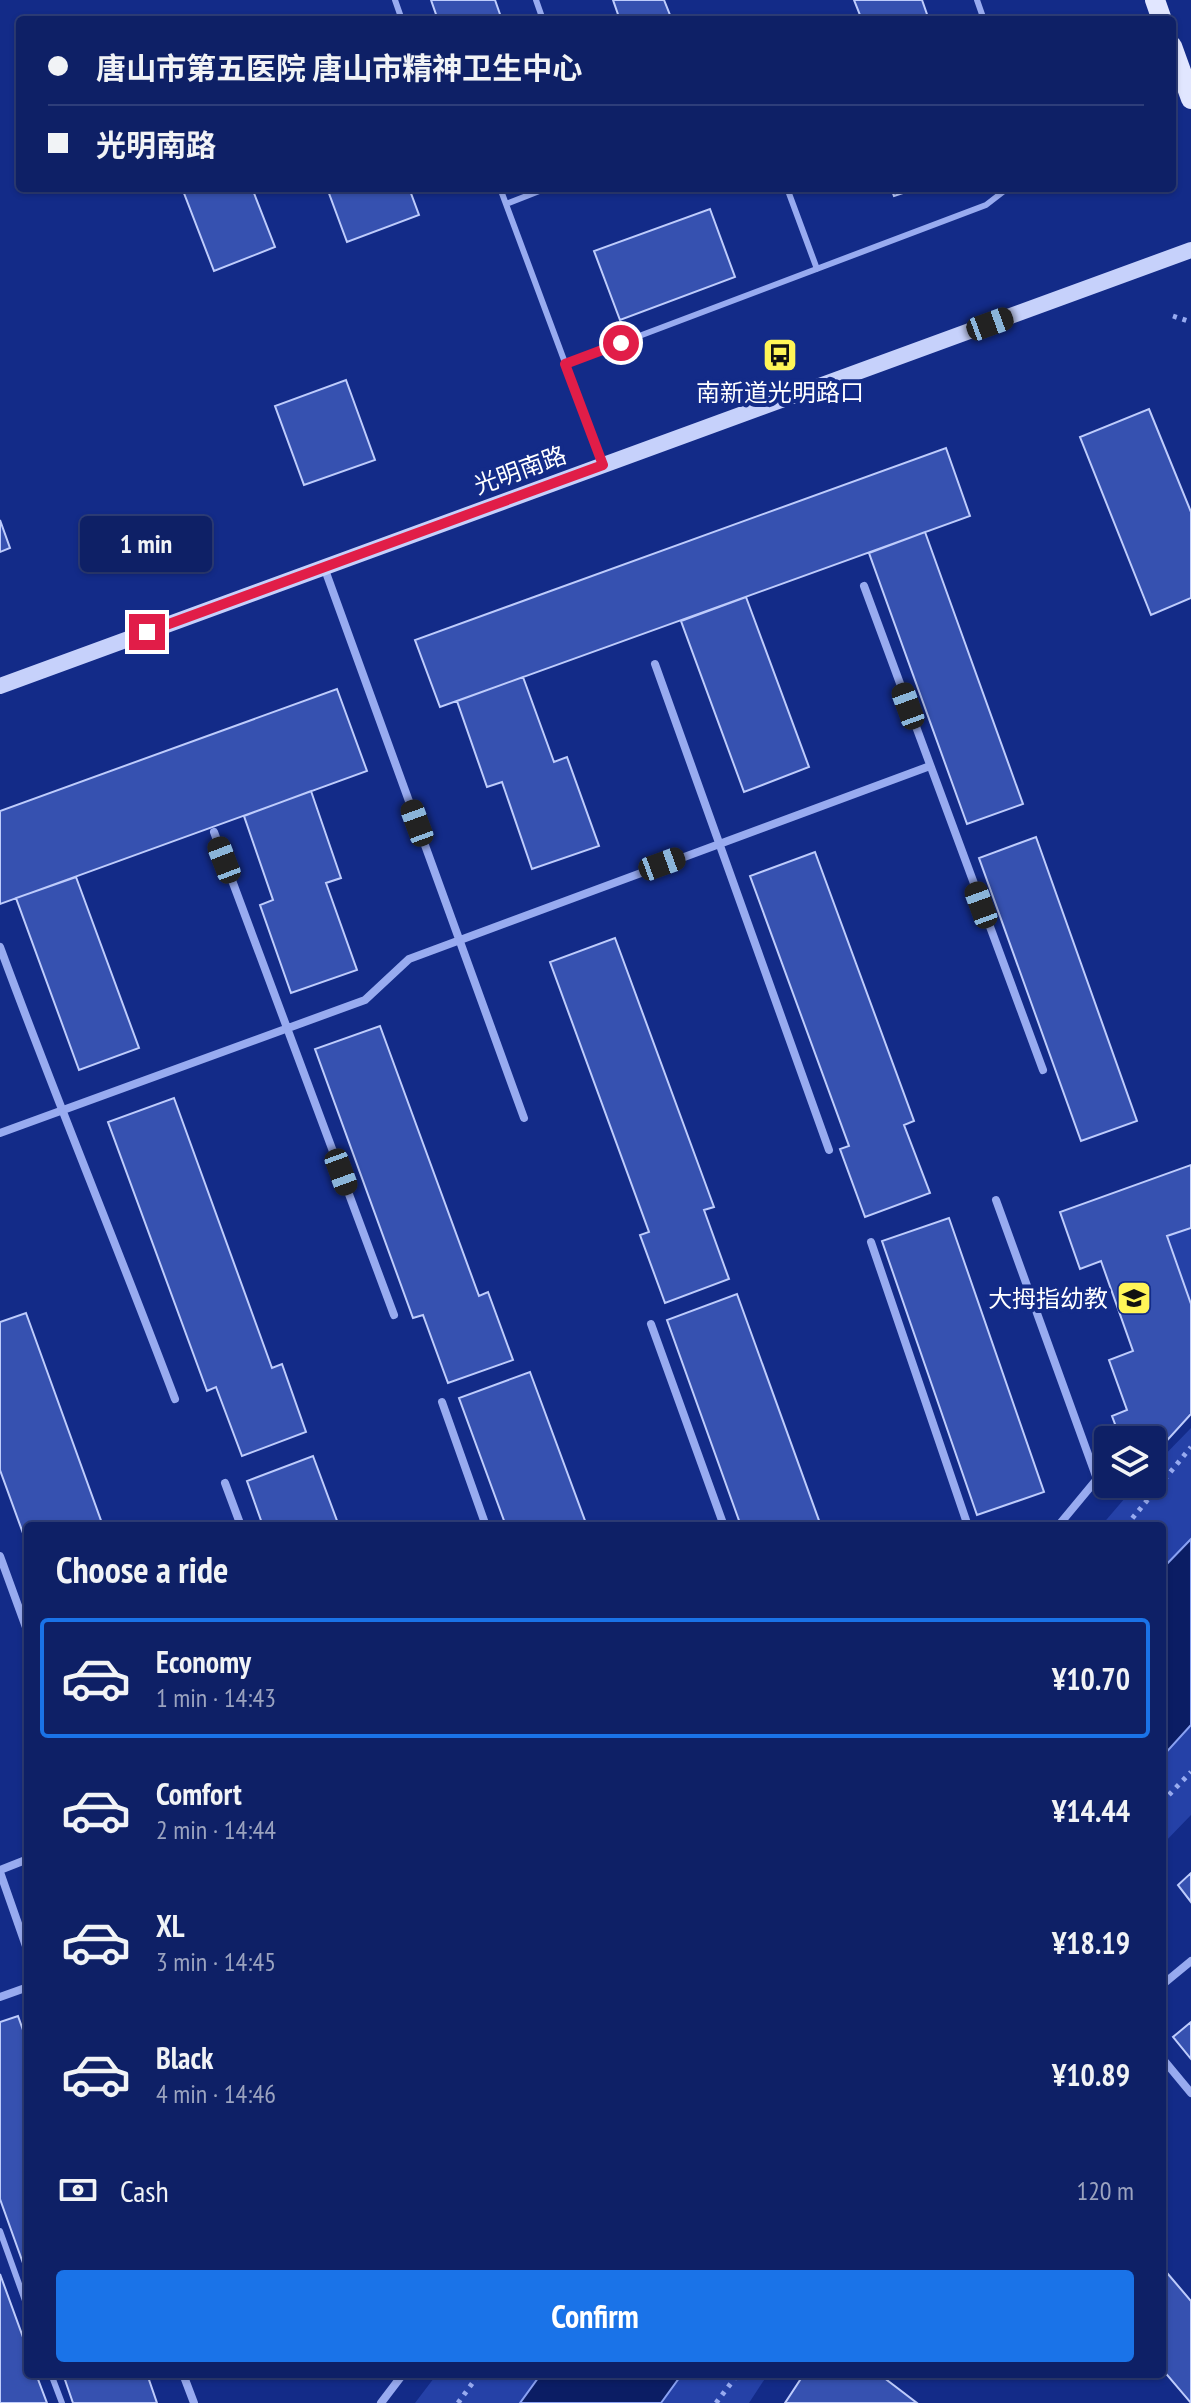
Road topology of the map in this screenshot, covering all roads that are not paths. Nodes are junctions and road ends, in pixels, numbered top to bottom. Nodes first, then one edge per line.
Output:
1 (1176, 57) edge
2 (1191, 99) edge
3 (502, 192) edge
4 (537, 192) edge
5 (788, 192) edge
6 (1003, 192) edge
7 (506, 204) junction
8 (1191, 250) edge
9 (817, 269) junction
10 (565, 364) junction
11 (603, 465) junction
12 (324, 567) junction
13 (864, 586) dead end
14 (655, 664) dead end
15 (0, 686) edge
16 (930, 766) junction
17 (214, 832) dead end
18 (719, 843) junction
19 (459, 940) junction
20 (0, 947) edge
21 (288, 1029) junction
22 (1043, 1070) dead end
23 (60, 1111) junction
24 (524, 1118) dead end
25 (0, 1133) edge
26 (829, 1150) dead end
27 (996, 1200) dead end
28 (871, 1242) dead end
29 (394, 1315) dead end
30 (651, 1324) dead end
31 (175, 1399) dead end
32 (442, 1402) dead end
33 (225, 1483) dead end
34 (240, 1522) edge
35 (485, 1522) edge
36 (723, 1522) edge
37 (967, 1522) edge
38 (1061, 1522) edge
39 (0, 1556) edge
40 (24, 1622) edge
41 (24, 1861) edge
42 (0, 1871) edge
43 (24, 1940) edge
44 (1191, 1961) edge
45 (1166, 1982) edge
46 (24, 1988) edge
47 (0, 1997) edge
48 (1166, 2063) edge
49 (1191, 2093) edge
50 (0, 2231) edge
51 (24, 2298) edge
52 (53, 2378) edge
53 (185, 2378) edge
54 (398, 2378) edge
55 (62, 2403) edge
56 (194, 2403) edge
57 (381, 2403) edge

1 - 2 main road
3 - 7 lane
4 - 7 lane
5 - 9 lane
6 - 9 lane
7 - 10 lane
8 - 11 main road, 光明南路
9 - 10 lane
10 - 11 lane
11 - 12 main road, 光明南路
12 - 15 main road, 光明南路
12 - 19 street
13 - 16 street
14 - 18 street
16 - 18 street
16 - 22 street
17 - 21 street
18 - 19 street
18 - 26 street
19 - 21 street
19 - 24 street
20 - 23 street
21 - 23 street
21 - 29 street
23 - 25 street
23 - 31 street
27 - 38 street
28 - 37 street
30 - 36 street
32 - 35 street
33 - 34 street
39 - 40 street
41 - 42 street
42 - 43 street
44 - 45 street
46 - 47 street
48 - 49 street
50 - 51 lane
52 - 55 lane
53 - 56 street
54 - 57 street

